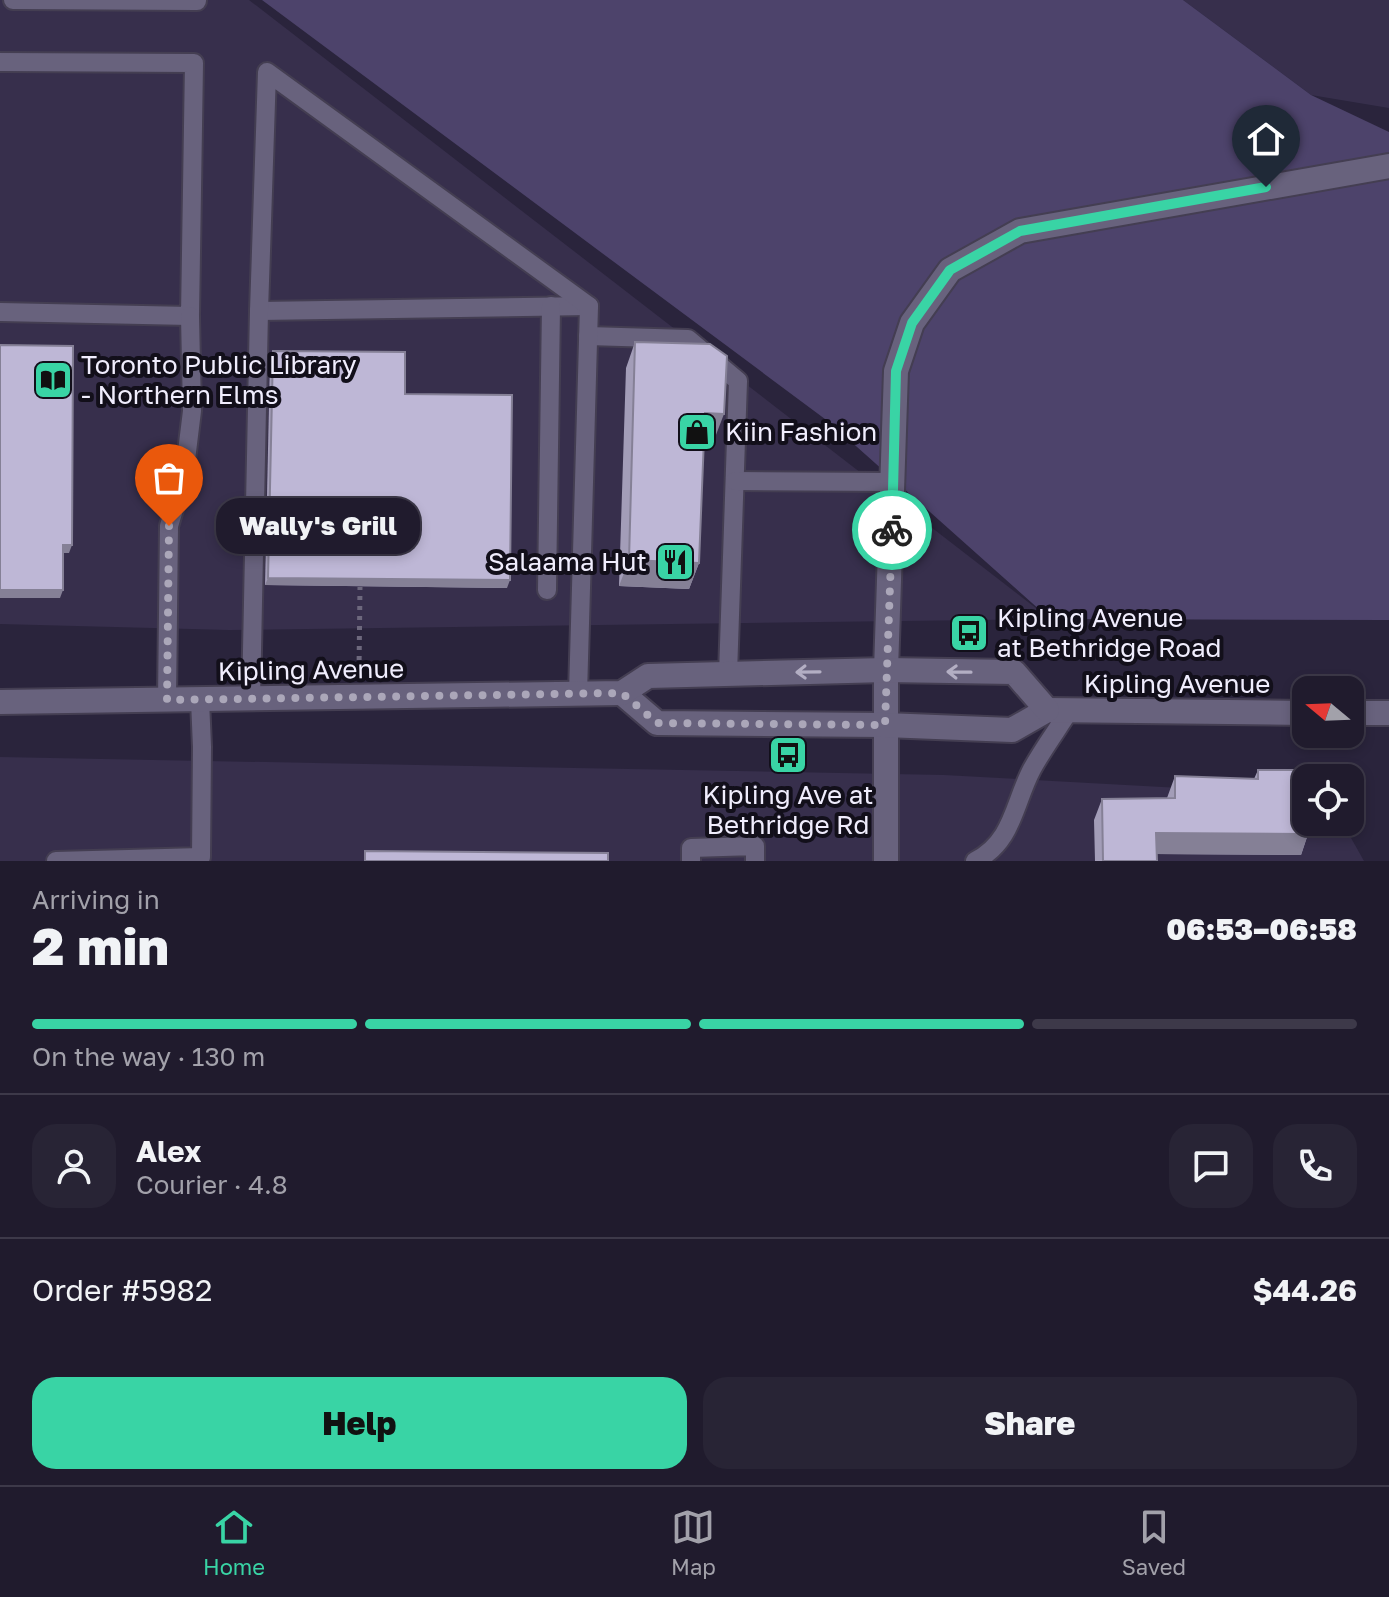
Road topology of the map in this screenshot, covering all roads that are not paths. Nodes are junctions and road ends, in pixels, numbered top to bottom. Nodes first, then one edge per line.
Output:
1 (13, 0) edge
2 (195, 0) edge
3 (0, 62) edge
4 (1389, 166) edge
5 (551, 306) junction
6 (589, 306) junction
7 (259, 311) junction
8 (0, 312) edge
9 (190, 316) junction
10 (588, 336) junction
11 (735, 481) junction
12 (893, 482) junction
13 (547, 590) dead end
14 (886, 670) junction
15 (728, 674) junction
16 (622, 693) junction
17 (578, 694) junction
18 (251, 699) junction
19 (167, 700) junction
20 (200, 700) junction
21 (0, 702) edge
22 (1058, 711) junction
23 (1292, 713) edge
24 (1364, 713) edge
25 (1389, 713) edge
26 (885, 725) junction
27 (56, 861) edge
28 (691, 861) edge
29 (755, 861) edge
30 (886, 861) edge
31 (975, 861) edge

1 - 2 lane
3 - 9 lane
4 - 12 main road
5 - 6 lane
5 - 7 lane
5 - 13 lane
6 - 7 lane
6 - 10 lane
7 - 18 lane
8 - 9 lane
9 - 19 lane
10 - 11 lane
10 - 17 lane
11 - 12 lane
11 - 15 lane
12 - 14 main road
14 -> 15 main road, Kipling Avenue
22 -> 14 main road, Kipling Avenue
14 - 26 main road
15 - 16 main road, Kipling Avenue
16 - 17 main road, Kipling Avenue
16 - 26 main road, Kipling Avenue
17 - 18 main road, Kipling Avenue
18 - 20 main road, Kipling Avenue
19 - 20 main road, Kipling Avenue
19 - 21 main road, Kipling Avenue
20 - 27 lane
22 - 23 main road, Kipling Avenue
22 - 26 main road, Kipling Avenue
22 - 31 lane
24 - 25 main road
26 - 30 main road
28 - 29 lane

